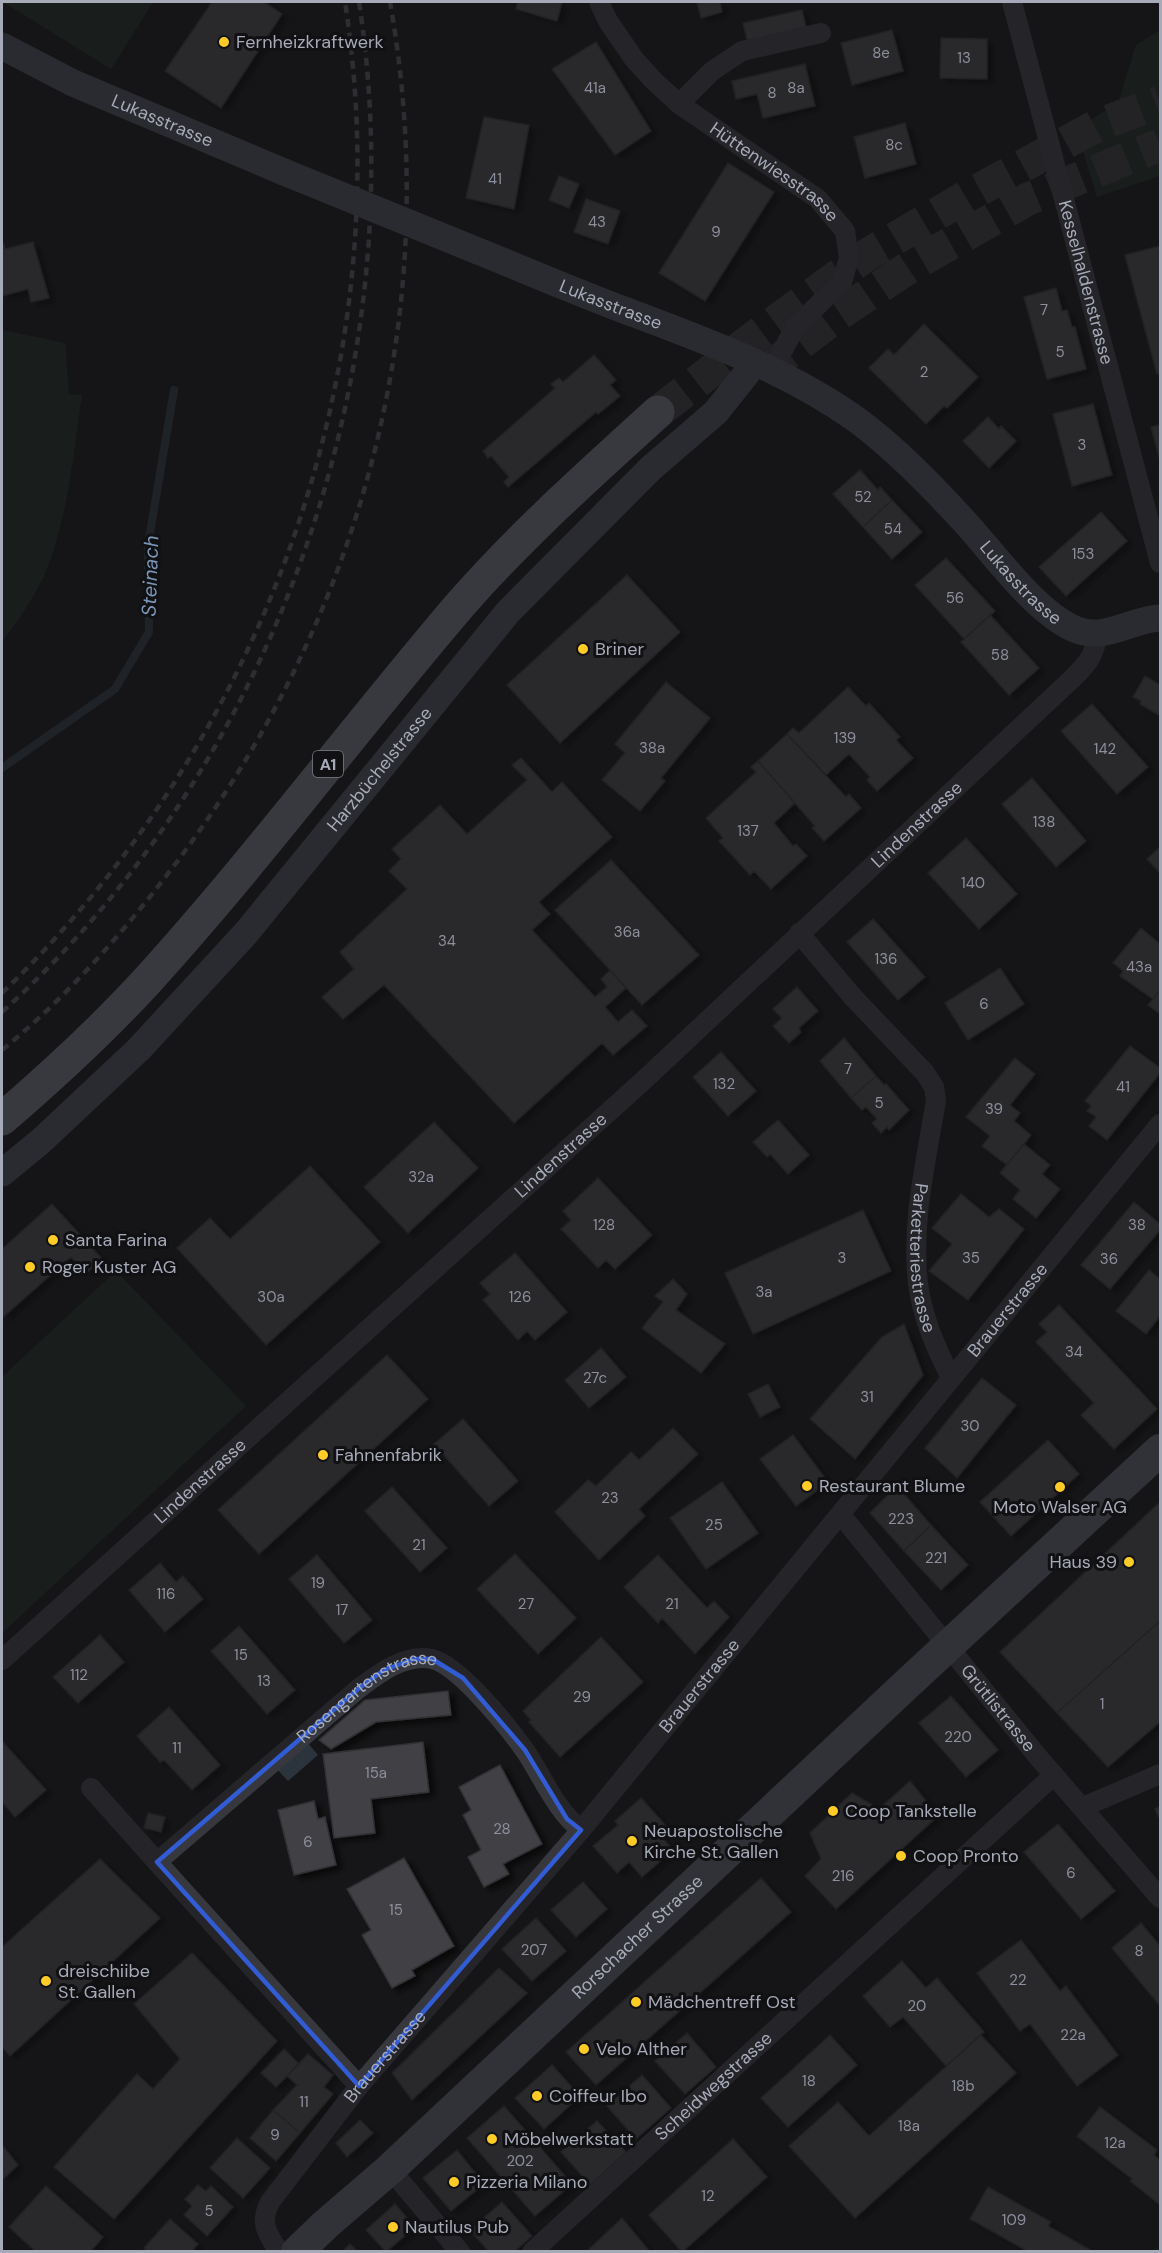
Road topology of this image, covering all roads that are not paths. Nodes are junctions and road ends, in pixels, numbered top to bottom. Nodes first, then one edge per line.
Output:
1 (599, 2) edge
2 (1012, 2) edge
3 (821, 33) dead end
4 (2, 46) edge
5 (679, 104) junction
6 (762, 366) junction
7 (658, 412) tunnel mouth
8 (1161, 563) edge
9 (1160, 616) edge
10 (1098, 633) junction
11 (799, 933) junction
12 (2, 1119) edge
13 (1161, 1124) edge
14 (2, 1173) edge
15 (951, 1378) junction
16 (1161, 1450) edge
17 (841, 1515) junction
18 (948, 1648) junction
19 (2, 1660) edge
20 (1161, 1774) edge
21 (1054, 1775) junction
22 (90, 1788) dead end
23 (1083, 1808) junction
24 (580, 1830) junction
25 (157, 1862) junction
26 (1161, 1899) edge
27 (359, 2086) junction
28 (390, 2169) junction
29 (279, 2252) edge
30 (297, 2252) edge
31 (460, 2252) edge
32 (532, 2252) edge

1 - 5 street, Hüttenwiesstrasse
2 - 8 street, Kesselhaldenstrasse
3 - 5 street
4 - 6 main road, Lukasstrasse, bridge
5 - 6 street, Hüttenwiesstrasse
6 - 10 main road, Lukasstrasse
6 - 14 main road, Harzbüchelstrasse
7 - 12 highway, A1
9 - 10 main road
10 - 11 street, Lindenstrasse
11 - 15 street, Parketteriestrasse
11 - 19 street, Lindenstrasse
13 - 15 street, Brauerstrasse
15 - 17 street, Brauerstrasse
16 - 18 main road, Rorschacher Strasse
17 - 18 street, Grütlistrasse
17 - 24 street, Brauerstrasse
18 - 21 street, Grütlistrasse
18 - 28 main road, Rorschacher Strasse
20 - 23 street
21 - 23 street, Grütlistrasse
21 - 32 street, Scheidwegstrasse
22 - 25 street
23 - 26 street, Grütlistrasse
24 - 25 street, Rosengartenstrasse
24 - 27 street, Brauerstrasse
25 - 27 street
27 - 29 street, Brauerstrasse
28 - 30 main road, Rorschacher Strasse
28 - 31 street

